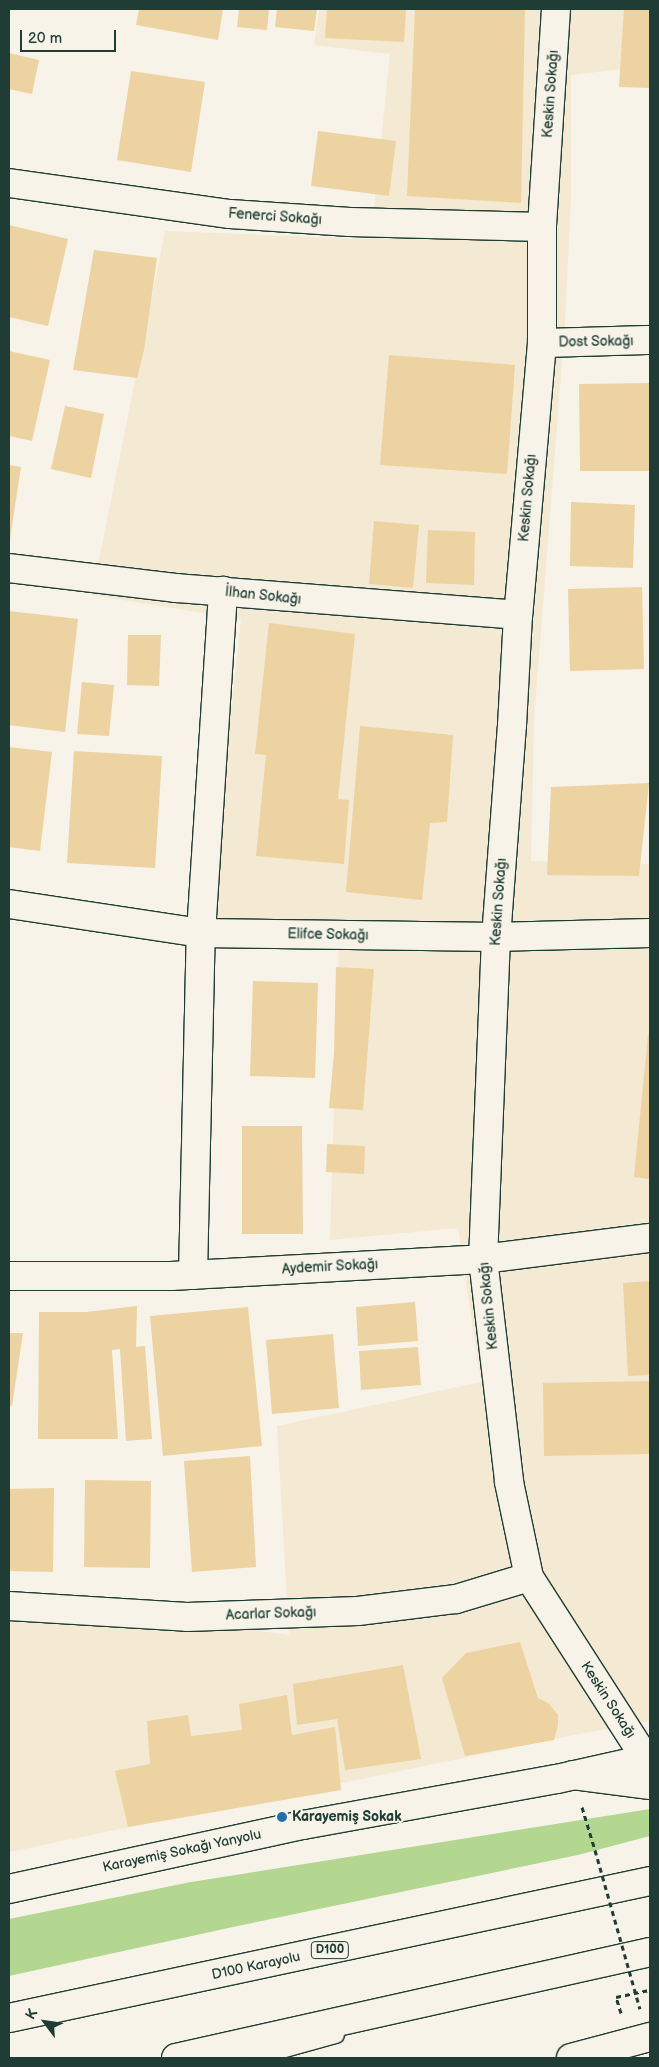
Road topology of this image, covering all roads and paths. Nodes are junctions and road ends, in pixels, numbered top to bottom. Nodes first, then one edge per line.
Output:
1 (556, 9) edge
2 (9, 183) edge
3 (542, 227) junction
4 (650, 340) edge
5 (542, 343) junction
6 (9, 568) edge
7 (223, 591) junction
8 (518, 615) junction
9 (9, 904) edge
10 (200, 933) junction
11 (650, 933) edge
12 (496, 937) junction
13 (650, 1238) edge
14 (483, 1259) junction
15 (193, 1275) junction
16 (9, 1276) edge
17 (529, 1576) junction
18 (9, 1606) edge
19 (649, 1767) edge
20 (584, 1816) dead end
21 (650, 1881) edge
22 (9, 1889) edge
23 (650, 1952) edge
24 (650, 1965) edge
25 (584, 1966) junction
26 (650, 1990) edge
27 (645, 1992) dead end
28 (640, 2009) dead end
29 (9, 2018) edge
30 (650, 2038) edge
31 (176, 2058) edge
32 (254, 2058) edge
33 (571, 2058) edge

1 - 3 main road, Keskin Sokağı
2 - 3 main road, Fenerci Sokağı
3 - 5 main road, Keskin Sokağı
4 - 5 main road, Dost Sokağı
5 - 8 main road, Keskin Sokağı
6 - 7 main road, İlhan Sokağı
7 - 8 main road, İlhan Sokağı
7 - 10 main road
8 - 12 main road, Keskin Sokağı
9 - 10 main road, Elifce Sokağı
10 - 12 main road, Elifce Sokağı
10 - 15 main road
11 - 12 main road, Elifce Sokağı
12 - 14 main road, Keskin Sokağı
13 - 14 main road, Aydemir Sokağı
14 - 15 main road, Aydemir Sokağı
14 - 17 main road, Keskin Sokağı
15 - 16 main road, Aydemir Sokağı
17 - 18 main road, Acarlar Sokağı
17 - 19 main road, Keskin Sokağı
19 - 22 main road, Karayemiş Sokağı Yanyolu
20 - 28 path, bridge
21 - 29 main road, D100 Karayolu / D100
23 - 25 main road
24 - 25 main road
25 - 31 main road
25 - 32 lane
26 - 27 path
30 - 33 main road

